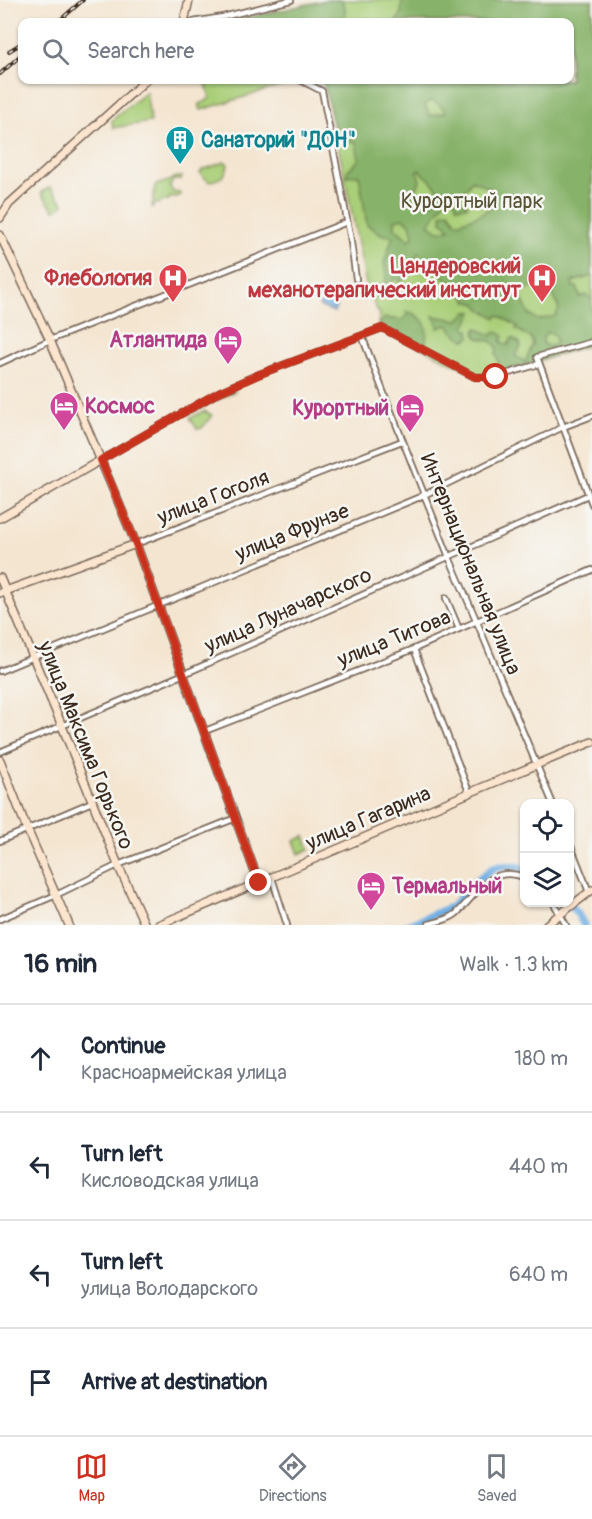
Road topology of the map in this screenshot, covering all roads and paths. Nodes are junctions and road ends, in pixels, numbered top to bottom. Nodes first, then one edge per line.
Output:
1 (189, 0) edge
2 (291, 0) edge
3 (185, 18) edge
4 (217, 18) edge
5 (142, 84) edge
6 (308, 84) edge
7 (9, 204) junction
8 (0, 207) edge
9 (0, 218) edge
10 (347, 222) junction
11 (0, 229) edge
12 (0, 236) edge
13 (356, 279) dead end
14 (362, 336) junction
15 (50, 340) junction
16 (592, 342) edge
17 (0, 363) edge
18 (539, 364) junction
19 (592, 416) edge
20 (563, 427) junction
21 (402, 441) junction
22 (101, 460) junction
23 (425, 495) junction
24 (588, 495) junction
25 (592, 504) edge
26 (0, 518) edge
27 (136, 544) junction
28 (449, 557) junction
29 (592, 570) edge
30 (0, 578) edge
31 (3, 592) edge
32 (446, 598) dead end
33 (159, 604) junction
34 (477, 622) junction
35 (459, 629) junction
36 (414, 649) junction
37 (33, 658) junction
38 (0, 671) edge
39 (184, 674) junction
40 (62, 726) junction
41 (205, 731) junction
42 (592, 742) edge
43 (0, 752) edge
44 (0, 760) edge
45 (536, 764) junction
46 (469, 792) junction
47 (550, 799) edge
48 (92, 802) junction
49 (236, 818) junction
50 (27, 829) junction
51 (0, 841) edge
52 (574, 853) edge
53 (118, 865) junction
54 (520, 876) edge
55 (272, 878) junction
56 (259, 883) junction
57 (591, 891) edge
58 (56, 895) junction
59 (557, 907) edge
60 (562, 913) junction
61 (0, 919) edge
62 (429, 924) edge
63 (69, 925) edge
64 (145, 925) edge
65 (158, 925) edge
66 (287, 925) edge
67 (546, 925) edge
68 (566, 925) edge

1 - 3 street
2 - 4 street
5 - 7 street
6 - 10 street
7 - 8 street
7 - 9 street
10 - 13 street
10 - 15 street
11 - 12 street
12 - 15 street
14 - 18 street
14 - 21 street, Интернациональная улица
14 - 22 street
15 - 17 street
15 - 22 street
16 - 18 street
18 - 20 street
19 - 20 street, улица Фрунзе
20 - 23 street, улица Фрунзе
20 - 24 street
21 - 23 street, Интернациональная улица
21 - 27 street, улица Гоголя
22 - 26 street
22 - 27 street
23 - 28 street, Интернациональная улица
23 - 33 street, улица Фрунзе
24 - 25 street
24 - 28 street, улица Луначарского
27 - 31 street, улица Гоголя
27 - 33 street
28 - 34 street, Интернациональная улица
28 - 39 street, улица Луначарского
29 - 34 street, улица Титова
30 - 31 street, улица Максима Горького
31 - 37 street, улица Максима Горького
32 - 35 street
33 - 37 street, улица Фрунзе
33 - 39 street
34 - 35 street, улица Титова
34 - 45 street, Интернациональная улица
35 - 36 street, улица Титова
36 - 41 street, улица Титова
36 - 46 street
37 - 38 street, улица Фрунзе
37 - 40 street, улица Максима Горького
39 - 40 street, улица Луначарского
39 - 41 street
40 - 43 street, улица Луначарского
40 - 48 street, улица Максима Горького
41 - 49 street
42 - 45 street, улица Гагарина
44 - 50 street
45 - 46 street, улица Гагарина
45 - 47 street, Интернациональная улица
46 - 55 street, улица Гагарина
48 - 50 street
48 - 53 street, улица Максима Горького
49 - 53 street
49 - 56 street
50 - 51 street
50 - 58 street
52 - 57 street
53 - 58 street
53 - 64 street, улица Максима Горького
54 - 62 street
55 - 56 street, улица Гагарина
55 - 66 street
56 - 65 street, улица Гагарина
57 - 60 street
58 - 61 street
58 - 63 street
59 - 60 street
60 - 67 street
60 - 68 street

